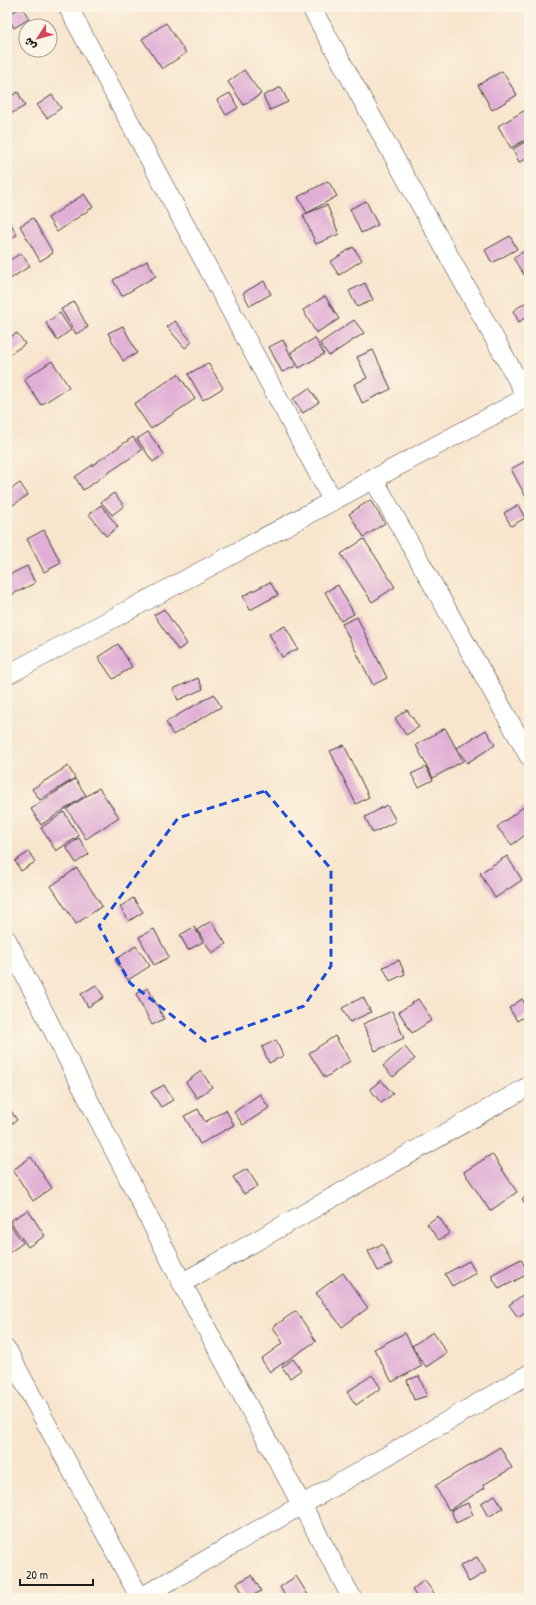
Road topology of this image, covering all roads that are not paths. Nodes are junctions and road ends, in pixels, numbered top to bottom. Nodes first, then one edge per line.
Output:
1 (68, 7) edge
2 (311, 7) edge
3 (528, 396) edge
4 (373, 478) junction
5 (333, 501) junction
6 (7, 675) edge
7 (529, 756) edge
8 (7, 940) edge
9 (529, 1086) edge
10 (182, 1283) junction
11 (7, 1350) edge
12 (529, 1374) edge
13 (302, 1505) junction
14 (140, 1598) edge
15 (352, 1598) edge

1 - 5 street
2 - 3 street
3 - 4 street
4 - 5 street
4 - 7 street
5 - 6 street
8 - 10 street
9 - 10 street
10 - 13 street
11 - 14 street
12 - 13 street
13 - 14 street
13 - 15 street

